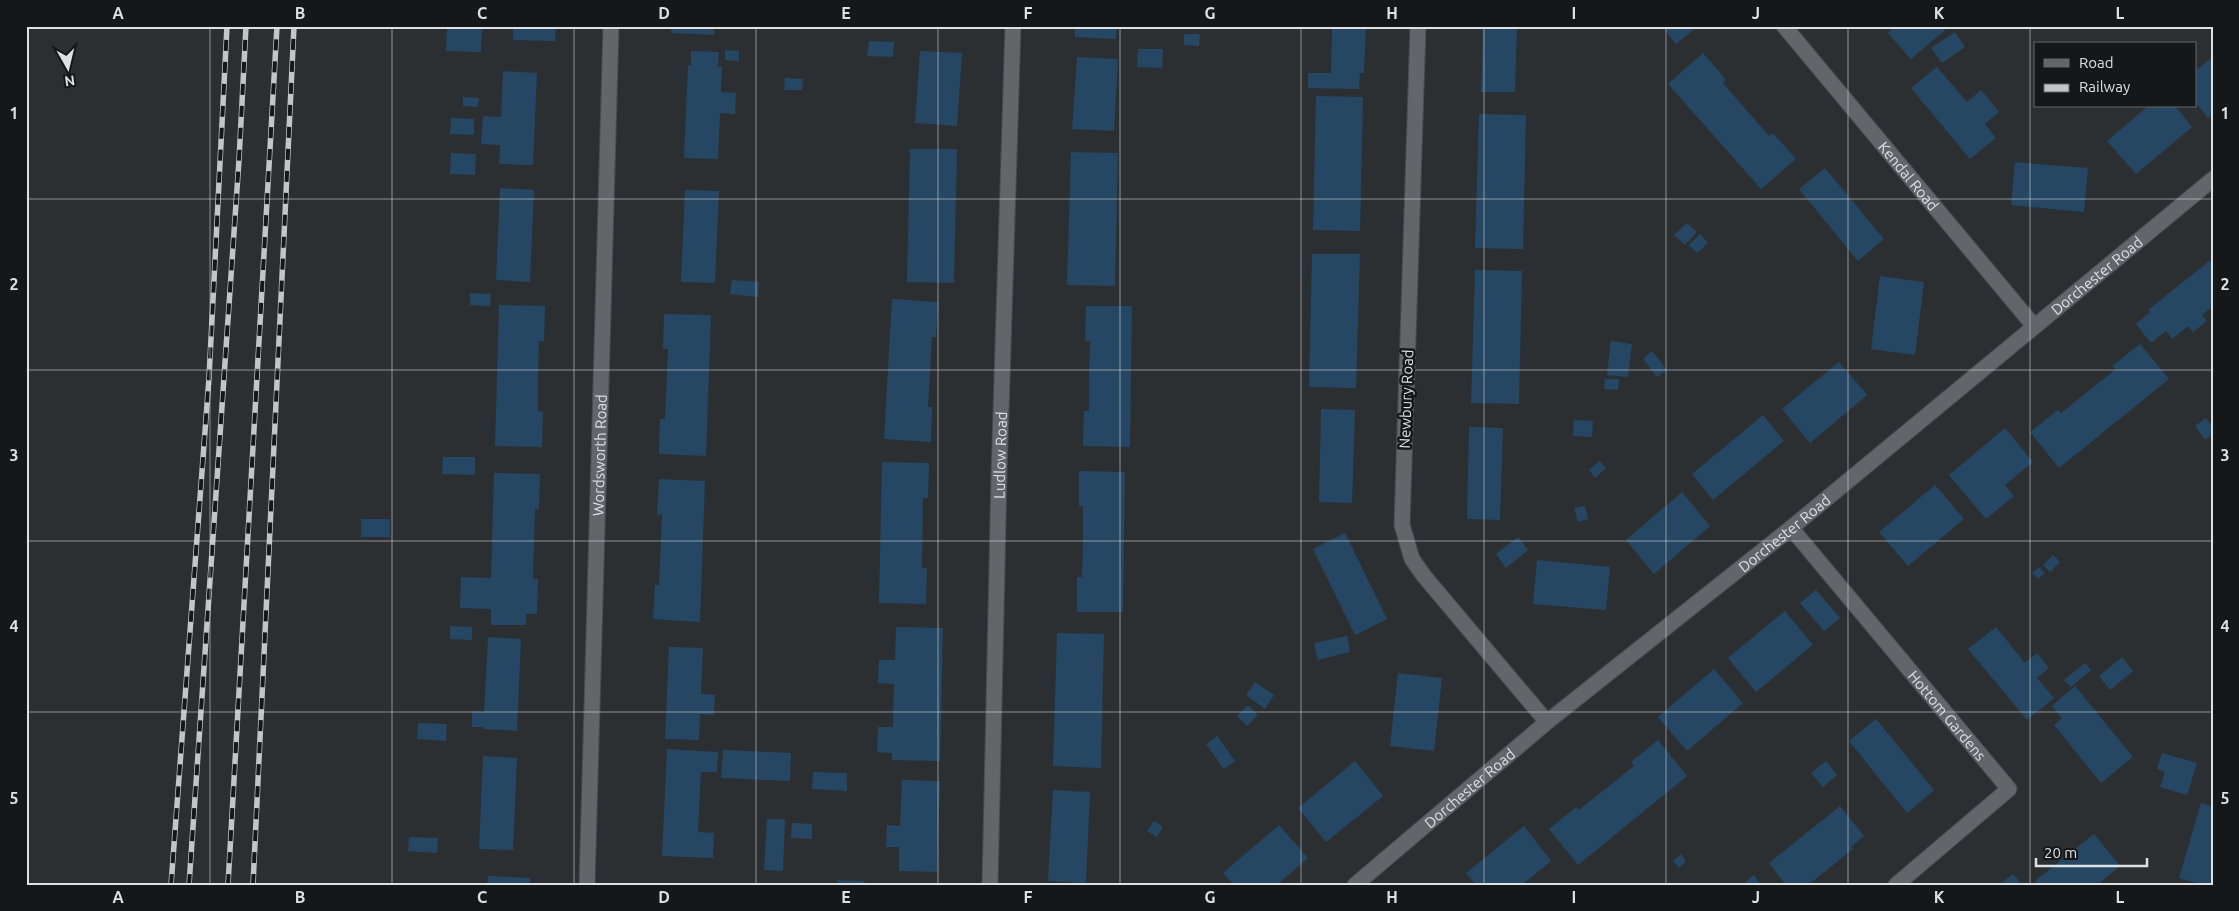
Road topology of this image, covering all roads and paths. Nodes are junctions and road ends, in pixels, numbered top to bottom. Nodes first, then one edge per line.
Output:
1 (611, 26) edge
2 (1013, 26) edge
3 (1418, 26) edge
4 (1784, 26) edge
5 (2213, 179) edge
6 (2034, 326) junction
7 (1791, 528) junction
8 (1547, 722) junction
9 (587, 885) edge
10 (990, 885) edge
11 (1355, 885) edge
12 (1896, 885) edge

1 - 9 street, Wordsworth Road
2 - 10 street, Ludlow Road
3 - 8 street, Newbury Road
4 - 6 street, Kendal Road
5 - 6 street, Dorchester Road
6 - 7 street, Dorchester Road
7 - 8 street, Dorchester Road
7 - 12 street, Hottom Gardens
8 - 11 street, Dorchester Road

